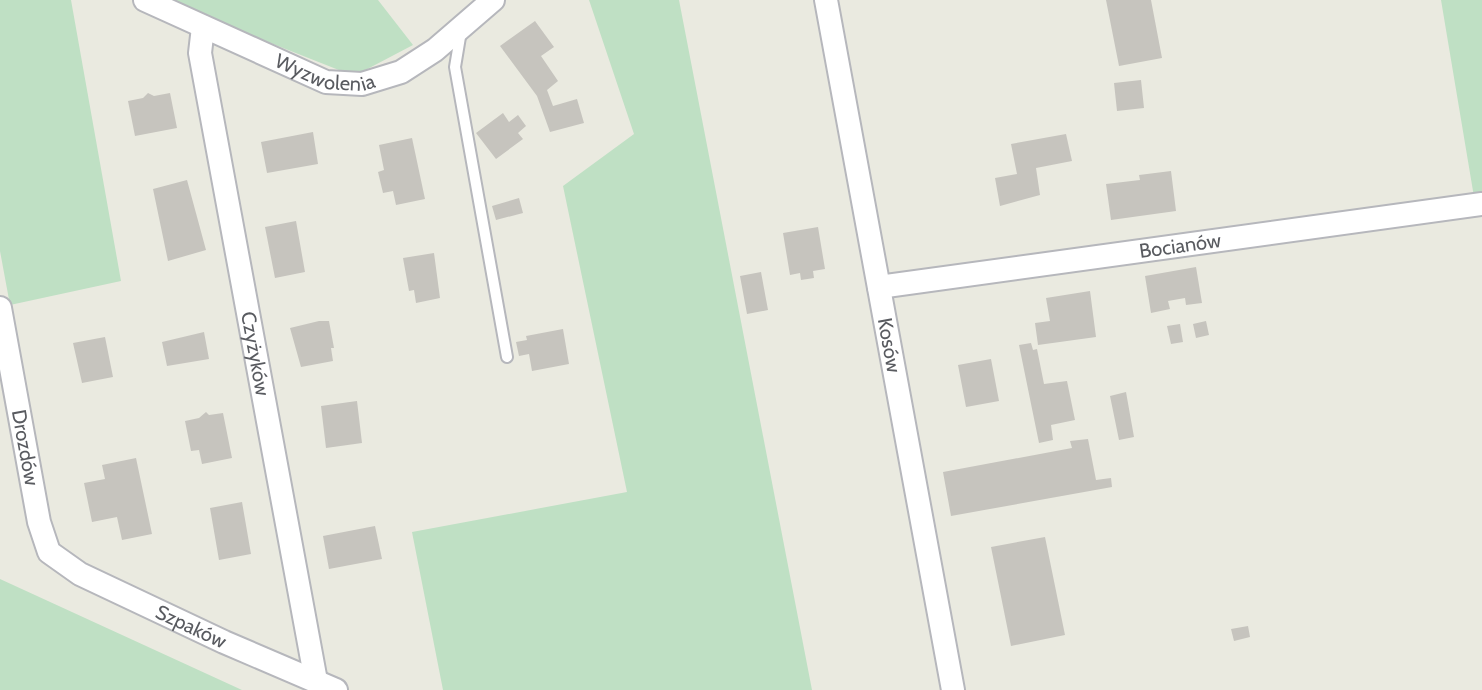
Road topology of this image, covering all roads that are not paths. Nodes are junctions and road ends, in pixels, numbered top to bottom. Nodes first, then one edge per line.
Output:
1 (145, 0) edge
2 (493, 0) edge
3 (826, 0) edge
4 (203, 27) junction
5 (462, 28) junction
6 (1482, 204) edge
7 (879, 286) junction
8 (0, 308) edge
9 (507, 357) dead end
10 (49, 552) joint
11 (326, 685) edge
12 (953, 690) edge

1 - 4 street, Wyzwolenia
2 - 5 street, Wyzwolenia
3 - 7 street, Kosów
4 - 5 street, Wyzwolenia
4 - 11 street, Czyżyków
5 - 9 lane
6 - 7 street, Bocianów
7 - 12 street, Kosów
8 - 10 street, Drozdów
10 - 11 street, Szpaków

